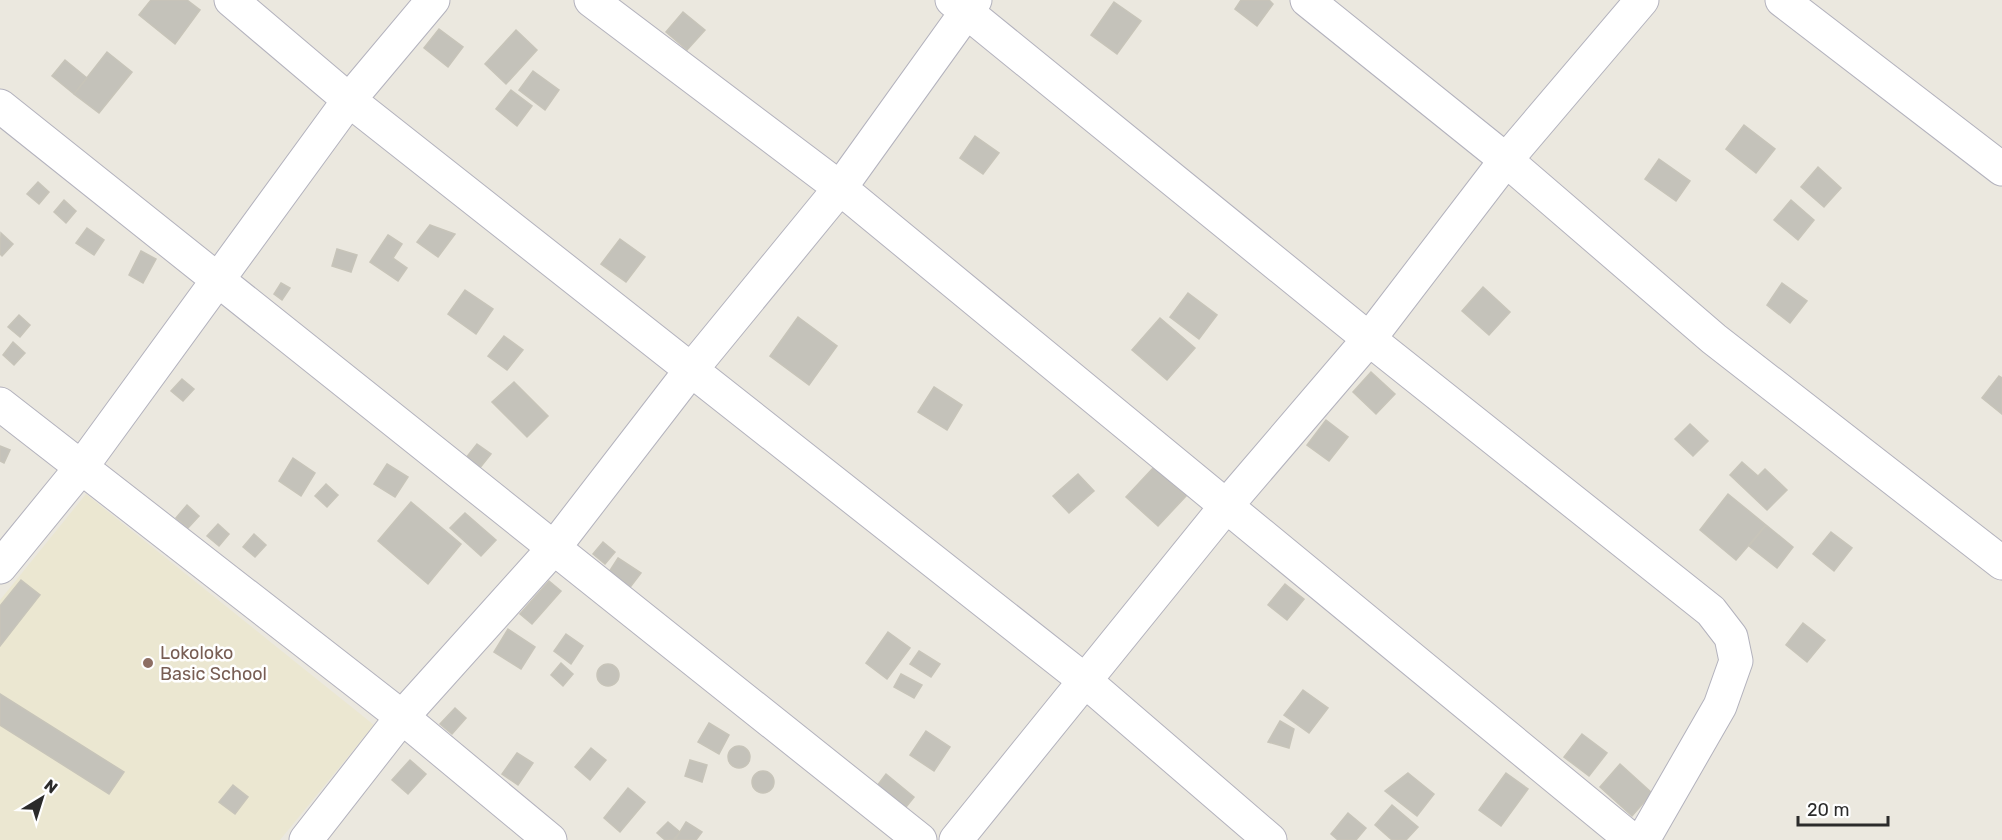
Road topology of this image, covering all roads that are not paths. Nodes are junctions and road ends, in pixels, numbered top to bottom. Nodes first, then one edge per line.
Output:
1 (231, 0) edge
2 (433, 0) edge
3 (591, 0) edge
4 (1307, 0) edge
5 (1642, 0) edge
6 (1782, 0) edge
7 (964, 4) edge
8 (349, 100) junction
9 (0, 106) edge
10 (1506, 160) junction
11 (2002, 169) edge
12 (840, 188) junction
13 (217, 279) junction
14 (1369, 339) junction
15 (691, 370) junction
16 (0, 405) edge
17 (80, 469) junction
18 (1227, 505) junction
19 (553, 549) junction
20 (2002, 563) edge
21 (0, 567) edge
22 (1083, 679) junction
23 (402, 717) junction
24 (306, 840) edge
25 (550, 840) edge
26 (920, 840) edge
27 (956, 840) edge
28 (1270, 840) edge
29 (1632, 840) edge
30 (1643, 840) edge

1 - 8 street
2 - 8 street
3 - 12 street
4 - 10 street
5 - 10 street
6 - 11 street
7 - 12 street
7 - 14 street
8 - 13 street
8 - 15 street
9 - 13 street
10 - 14 street
10 - 20 street
12 - 15 street
12 - 18 street
13 - 17 street
13 - 19 street
14 - 18 street
14 - 30 street
15 - 19 street
15 - 22 street
16 - 17 street
17 - 21 street
17 - 23 street
18 - 22 street
18 - 29 street
19 - 23 street
19 - 26 street
22 - 27 street
22 - 28 street
23 - 24 street
23 - 25 street

